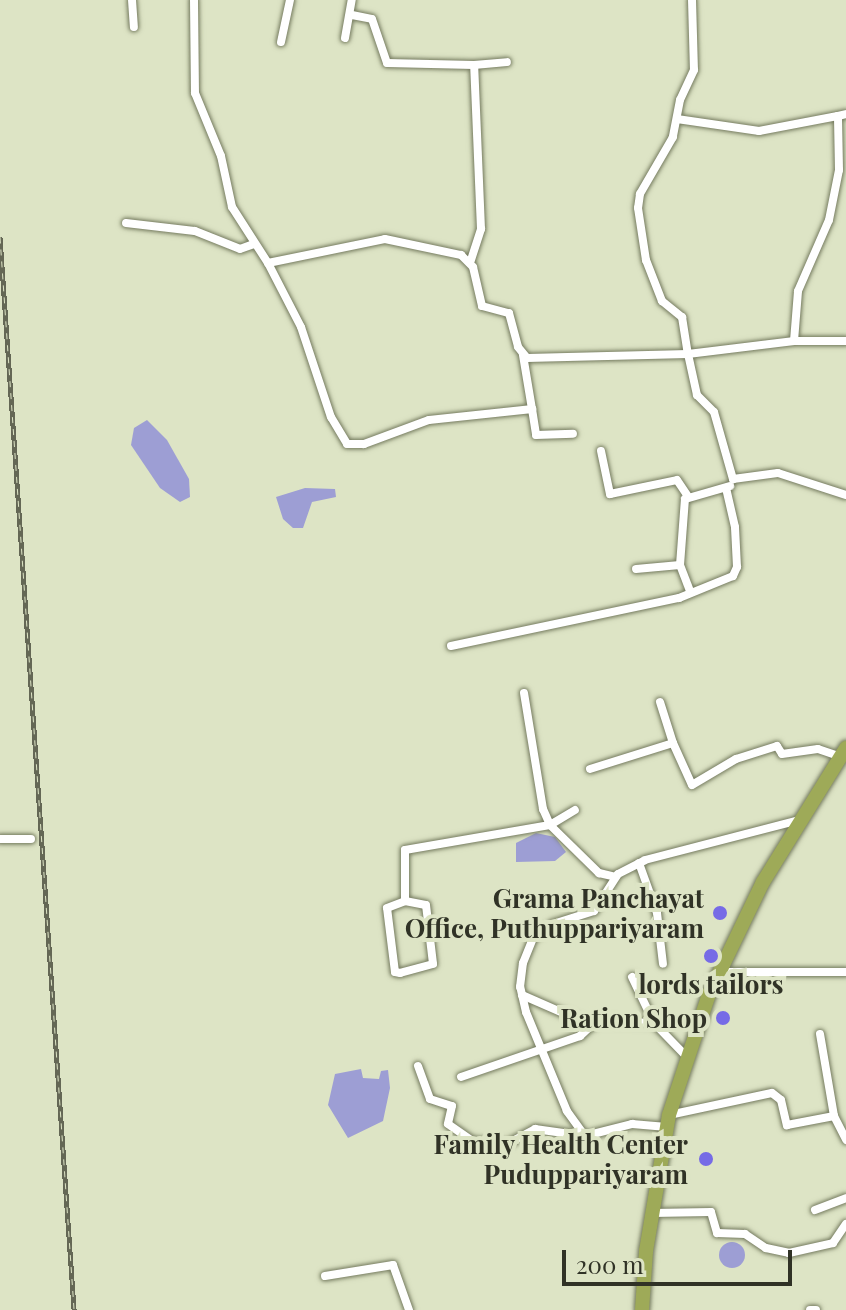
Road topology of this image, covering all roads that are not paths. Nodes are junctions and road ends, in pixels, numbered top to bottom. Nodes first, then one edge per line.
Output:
1 (132, 0) edge
2 (194, 0) edge
3 (290, 0) edge
4 (352, 0) edge
5 (692, 0) edge
6 (352, 15) junction
7 (134, 27) dead end
8 (345, 38) dead end
9 (281, 42) dead end
10 (507, 62) dead end
11 (474, 65) junction
12 (842, 115) edge
13 (677, 119) junction
14 (126, 223) dead end
15 (254, 244) junction
16 (268, 263) junction
17 (470, 263) junction
18 (794, 341) junction
19 (846, 341) edge
20 (688, 354) junction
21 (523, 355) junction
22 (532, 409) junction
23 (573, 434) dead end
24 (601, 451) dead end
25 (733, 479) junction
26 (726, 489) junction
27 (687, 495) junction
28 (846, 495) edge
29 (680, 565) junction
30 (636, 569) dead end
31 (690, 591) junction
32 (451, 646) dead end
33 (524, 693) dead end
34 (660, 702) dead end
35 (673, 743) junction
36 (844, 755) edge
37 (590, 769) dead end
38 (575, 810) dead end
39 (800, 820) junction
40 (550, 825) junction
41 (0, 839) edge
42 (31, 839) dead end
43 (639, 863) junction
44 (616, 877) junction
45 (405, 901) junction
46 (663, 964) dead end
47 (718, 972) junction
48 (846, 972) edge
49 (632, 977) dead end
50 (522, 995) junction
51 (654, 1023) junction
52 (593, 1026) junction
53 (820, 1034) dead end
54 (544, 1048) junction
55 (687, 1057) junction
56 (418, 1066) dead end
57 (461, 1077) dead end
58 (834, 1116) junction
59 (668, 1121) junction
60 (585, 1136) junction
61 (846, 1140) edge
62 (846, 1198) edge
63 (815, 1210) dead end
64 (652, 1213) junction
65 (846, 1224) edge
66 (325, 1276) dead end
67 (409, 1310) edge
68 (642, 1310) edge

1 - 7 street
2 - 15 street
3 - 9 street
4 - 6 street
5 - 13 street
6 - 8 street
6 - 11 street
10 - 11 street
11 - 17 street
12 - 13 street
12 - 18 street
13 - 20 street
14 - 15 street
15 - 16 street
16 - 17 street
16 - 22 street
17 - 21 street
18 - 19 street
18 - 20 street
20 - 21 street
20 - 25 street
21 - 22 street
22 - 23 street
24 - 27 street
25 - 26 street
25 - 28 street
26 - 27 street
26 - 31 street
27 - 29 street
29 - 30 street
29 - 31 street
31 - 32 street
33 - 40 street
34 - 35 street
35 - 36 street
35 - 37 street
36 - 39 highway
38 - 40 street
39 - 43 street
39 - 47 highway
40 - 44 street
40 - 45 street
41 - 42 street
43 - 44 street
43 - 46 street
44 - 50 street
45 - 45 street
47 - 48 street
47 - 55 highway
49 - 51 street
50 - 52 street
50 - 54 street
51 - 52 street
51 - 55 street
52 - 54 street
53 - 58 street
54 - 57 street
54 - 60 street
55 - 59 highway
56 - 60 street
58 - 59 street
58 - 61 street
59 - 60 street
59 - 64 highway
62 - 63 street
64 - 65 street
64 - 68 highway
66 - 67 street

